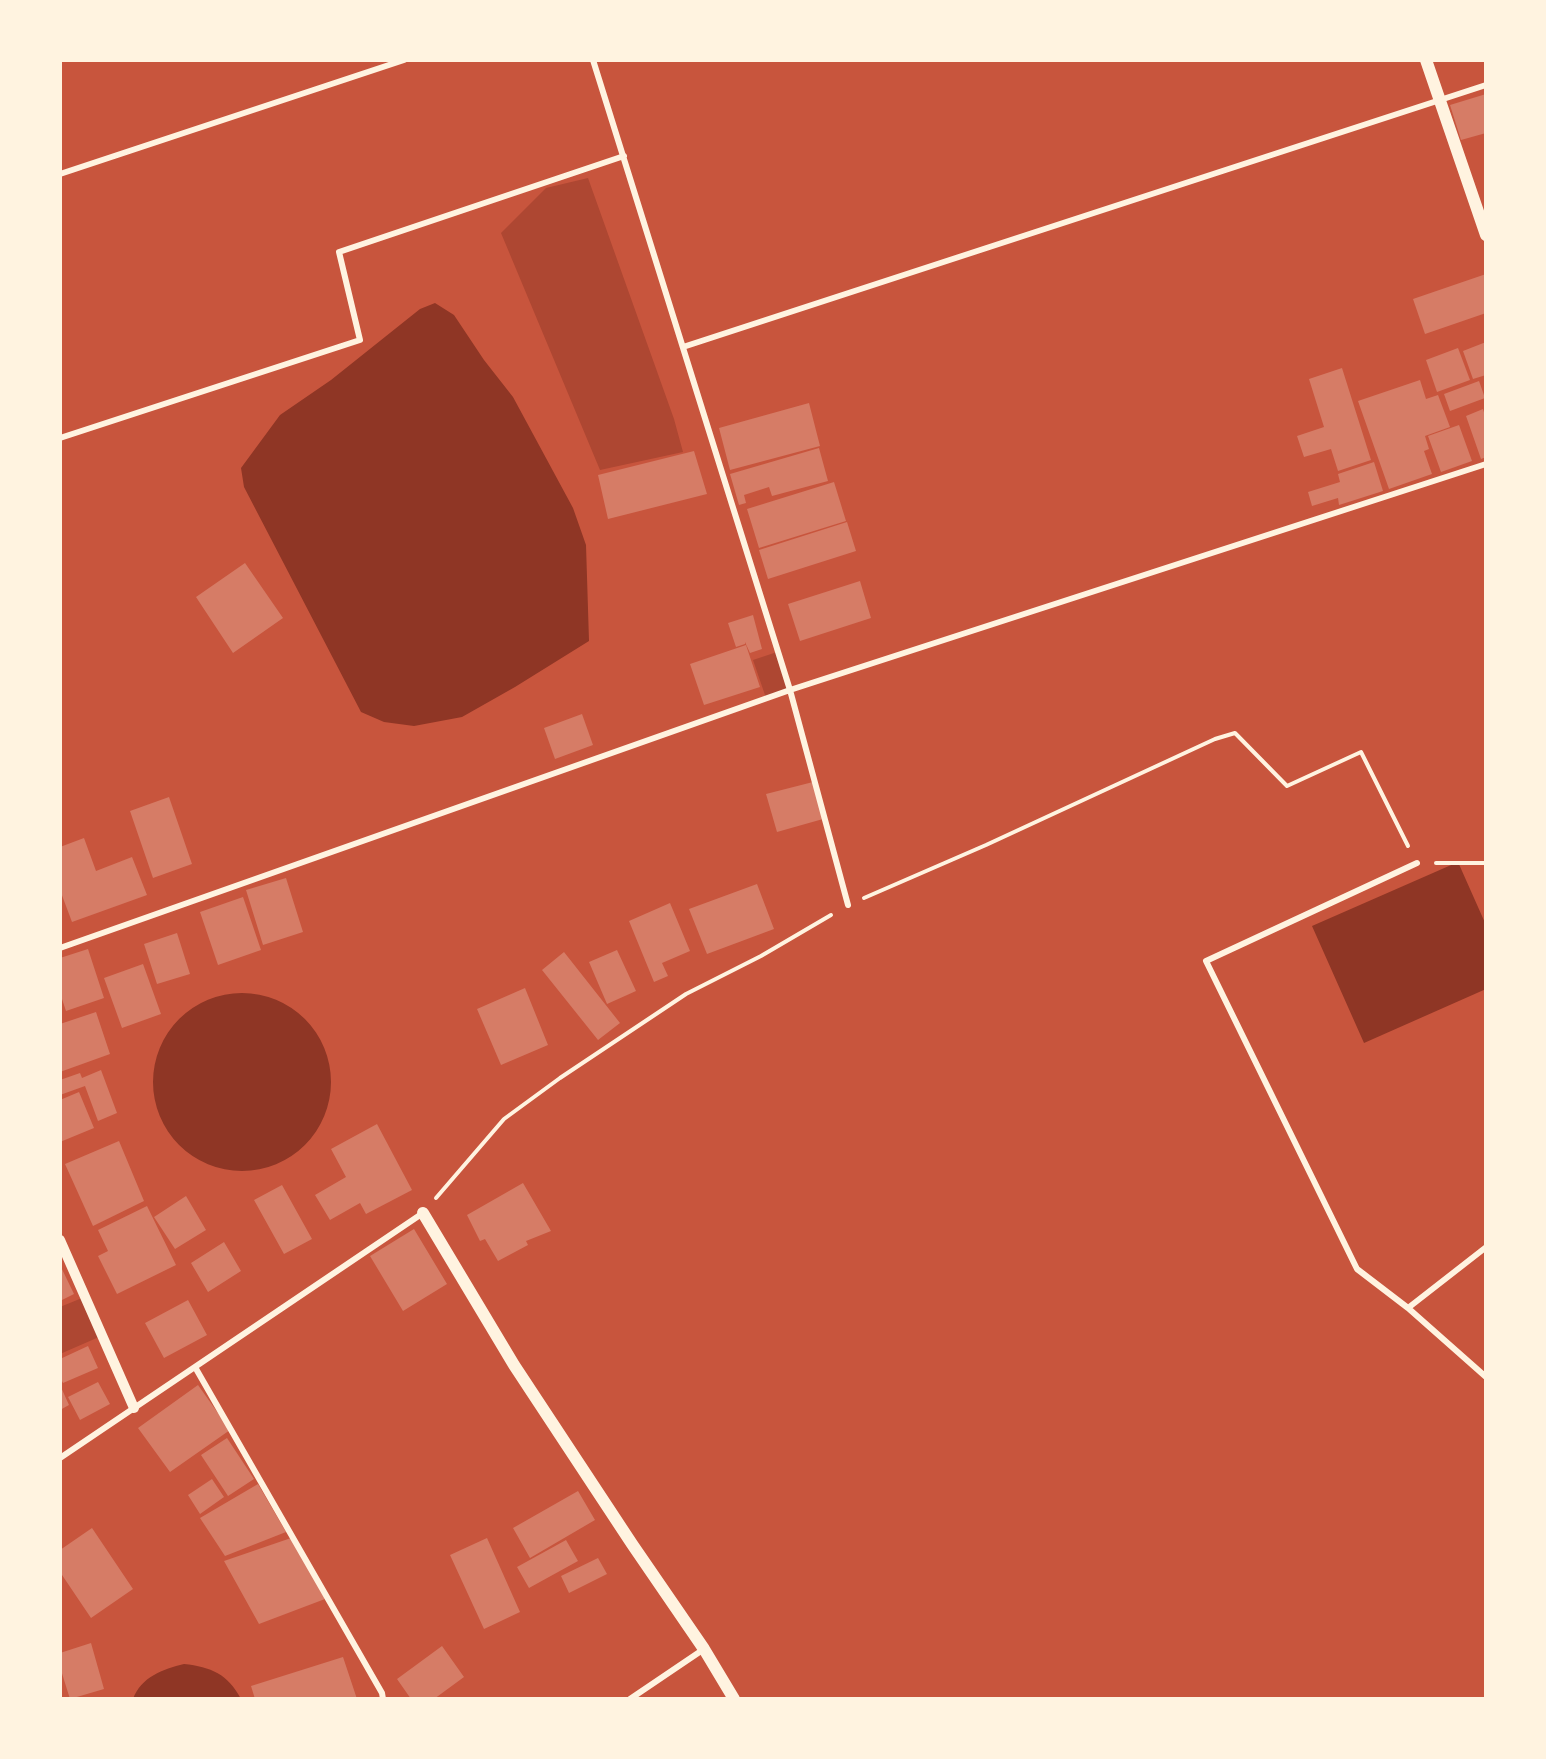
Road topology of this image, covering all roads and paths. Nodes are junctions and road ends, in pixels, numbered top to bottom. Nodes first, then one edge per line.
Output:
1 (404, 60) edge
2 (593, 60) edge
3 (1426, 60) edge
4 (1486, 85) edge
5 (1440, 99) junction
6 (624, 156) junction
7 (60, 174) edge
8 (1486, 235) edge
9 (683, 347) junction
10 (60, 438) edge
11 (1486, 464) edge
12 (790, 690) junction
13 (1416, 862) junction
14 (1486, 863) edge
15 (849, 905) junction
16 (60, 948) edge
17 (423, 1213) junction
18 (60, 1240) edge
19 (1486, 1248) edge
20 (1408, 1308) junction
21 (195, 1367) junction
22 (1486, 1377) edge
23 (134, 1408) junction
24 (60, 1458) edge
25 (704, 1649) junction
26 (383, 1699) edge
27 (630, 1699) edge
28 (734, 1699) edge

1 - 7 street
2 - 6 street
3 - 5 main road
4 - 5 street
5 - 8 main road
5 - 9 street
6 - 9 street
6 - 10 street
9 - 12 street
11 - 12 street
12 - 15 street
12 - 16 street
13 - 14 path
13 - 15 path
13 - 20 street
15 - 17 path
17 - 21 street
17 - 25 main road
18 - 23 street
19 - 20 street
20 - 22 street
21 - 23 street
21 - 26 street
23 - 24 street
25 - 27 street
25 - 28 main road

